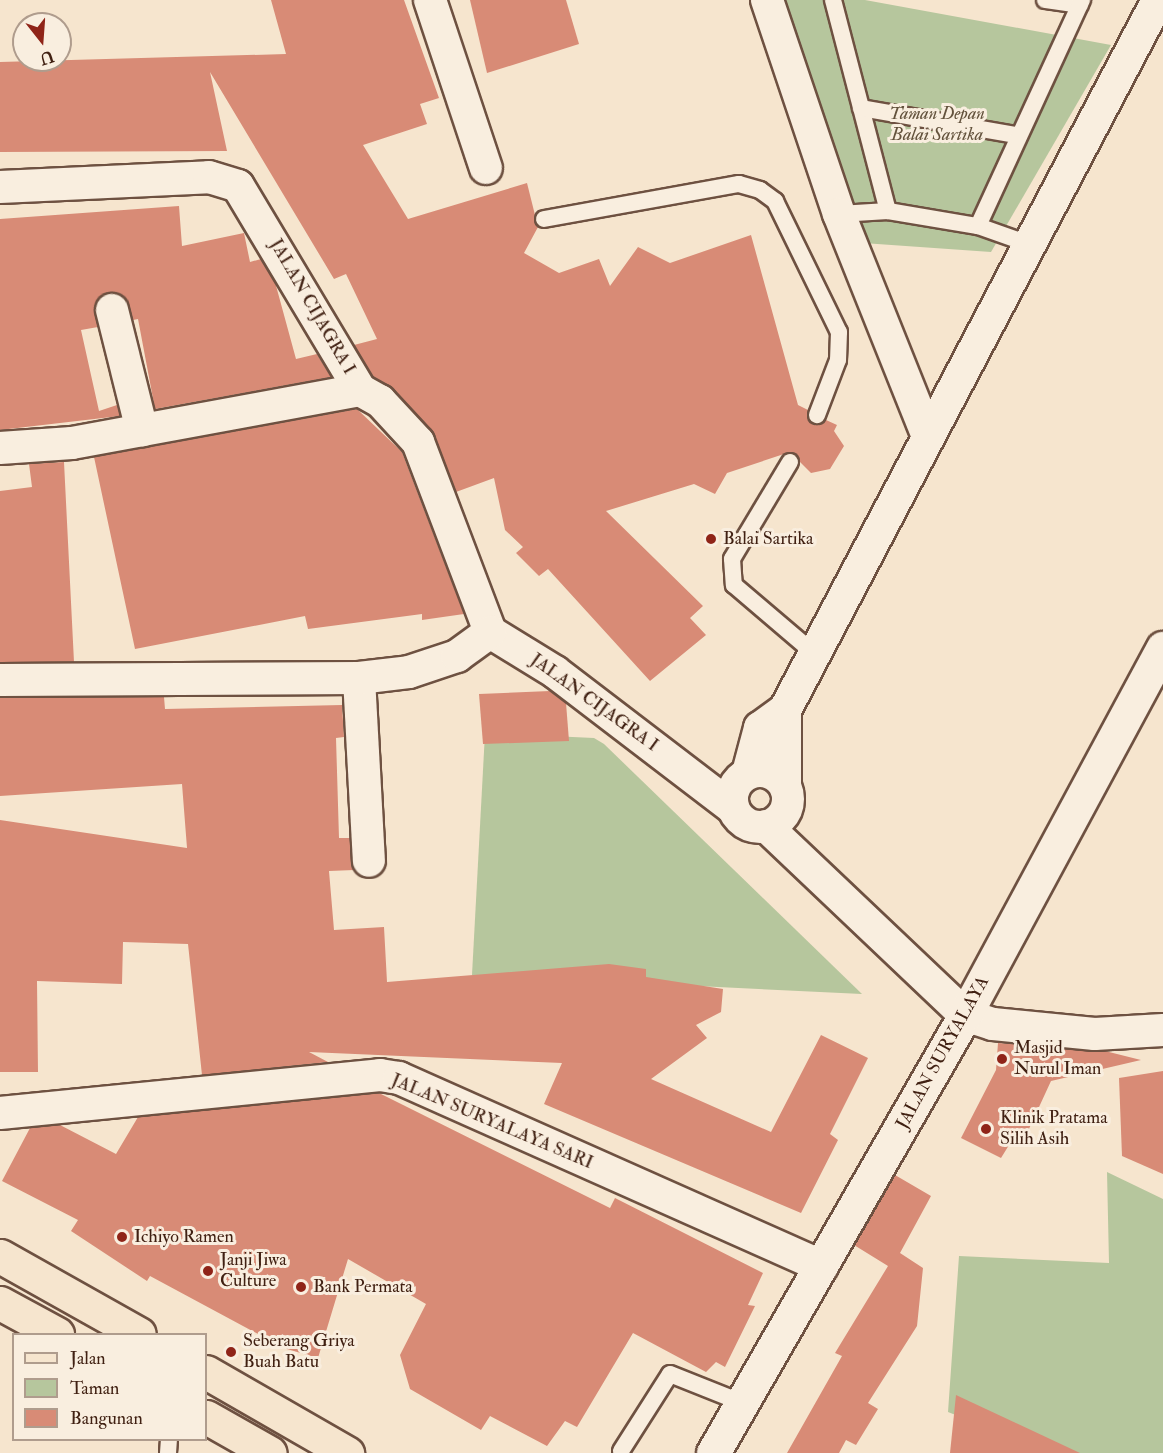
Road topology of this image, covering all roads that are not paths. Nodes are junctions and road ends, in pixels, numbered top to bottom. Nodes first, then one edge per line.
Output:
1 (430, 0) edge
2 (767, 0) edge
3 (833, 0) edge
4 (1045, 0) edge
5 (1158, 0) edge
6 (1081, 2) edge
7 (861, 108) junction
8 (1016, 135) junction
9 (486, 168) dead end
10 (0, 187) edge
11 (888, 212) junction
12 (839, 214) junction
13 (544, 219) dead end
14 (978, 226) junction
15 (1029, 244) junction
16 (112, 310) dead end
17 (360, 390) junction
18 (817, 415) dead end
19 (141, 430) junction
20 (928, 436) junction
21 (0, 448) edge
22 (790, 462) dead end
23 (490, 632) junction
24 (1163, 648) edge
25 (814, 653) junction
26 (359, 678) junction
27 (0, 680) edge
28 (785, 710) junction
29 (785, 783) junction
30 (739, 787) junction
31 (776, 829) junction
32 (369, 861) dead end
33 (965, 1015) junction
34 (1163, 1030) edge
35 (0, 1113) edge
36 (0, 1256) edge
37 (822, 1266) junction
38 (0, 1303) edge
39 (53, 1333) edge
40 (135, 1333) edge
41 (207, 1373) edge
42 (743, 1403) junction
43 (207, 1417) edge
44 (621, 1451) dead end
45 (270, 1453) edge
46 (347, 1453) edge
47 (713, 1453) edge

1 - 9 street
2 - 12 street
3 - 7 lane
4 - 6 lane
5 - 15 street
6 - 8 lane
7 - 8 lane
7 - 11 lane
8 - 14 lane
10 - 17 street, JALAN CIJAGRA I
11 - 12 lane
11 - 14 lane
12 - 20 street
13 - 18 lane
14 - 15 lane
15 - 20 street
16 - 19 street
17 - 19 street
17 - 23 street, JALAN CIJAGRA I
19 - 21 street
20 - 25 street
22 - 25 lane
23 - 26 street
23 - 30 street, JALAN CIJAGRA I
24 - 33 street, JALAN SURYALAYA
25 - 28 street
26 - 27 street
26 - 32 street
28 - 29 street
28 - 30 street
29 - 30 street
29 - 31 street
30 - 31 street, JALAN CIJAGRA I
31 - 33 street
33 - 34 street
33 - 37 street, JALAN SURYALAYA
35 - 37 street, JALAN SURYALAYA SARI
36 - 40 main road
37 - 42 street, JALAN SURYALAYA
38 - 39 main road
41 - 46 main road
42 - 44 lane
42 - 47 street, JALAN SURYALAYA
43 - 45 main road

